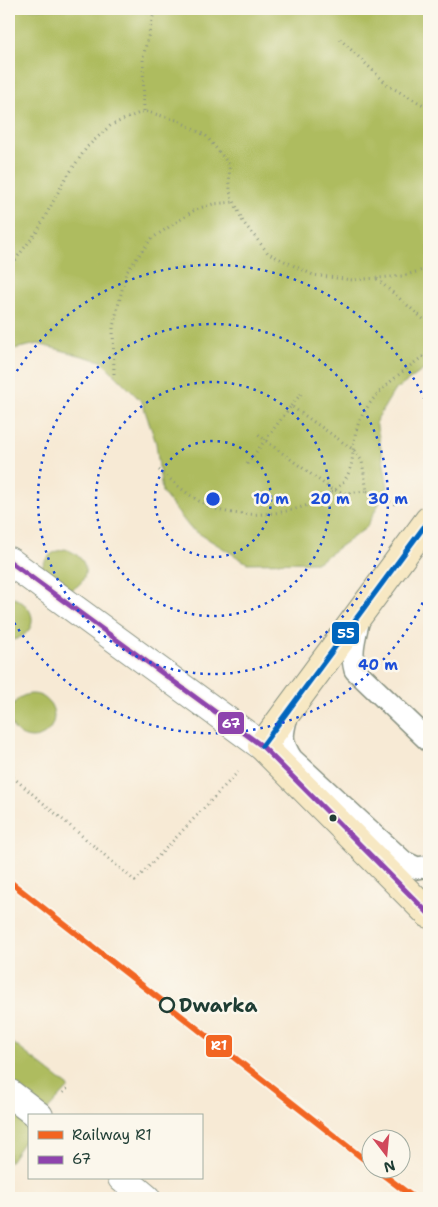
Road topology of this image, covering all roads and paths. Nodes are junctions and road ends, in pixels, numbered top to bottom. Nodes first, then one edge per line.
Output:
1 (156, 9) edge
2 (340, 39) dead end
3 (429, 108) edge
4 (144, 111) junction
5 (234, 202) junction
6 (9, 268) edge
7 (429, 268) edge
8 (377, 278) junction
9 (429, 324) edge
10 (429, 352) edge
11 (114, 374) dead end
12 (301, 394) dead end
13 (292, 406) junction
14 (258, 434) dead end
15 (266, 440) junction
16 (354, 450) junction
17 (247, 464) dead end
18 (159, 470) dead end
19 (335, 490) junction
20 (429, 520) edge
21 (9, 561) edge
22 (361, 612) junction
23 (288, 712) junction
24 (429, 741) edge
25 (262, 746) junction
26 (9, 774) edge
27 (429, 866) edge
28 (429, 914) edge
29 (9, 1093) edge
30 (36, 1114) edge
31 (124, 1180) edge
32 (146, 1198) edge

1 - 4 path
2 - 3 path
4 - 5 path
4 - 6 path
5 - 8 path
5 - 11 path
7 - 8 path
8 - 9 path
10 - 16 path
12 - 13 path
13 - 15 path
13 - 16 path
14 - 15 path
15 - 17 path
15 - 19 path
16 - 19 path
16 - 19 path
18 - 19 path
20 - 22 street
21 - 25 street
22 - 23 street
22 - 24 lane
23 - 25 street
23 - 27 lane
25 - 26 path
25 - 28 street
29 - 30 street
31 - 32 street

